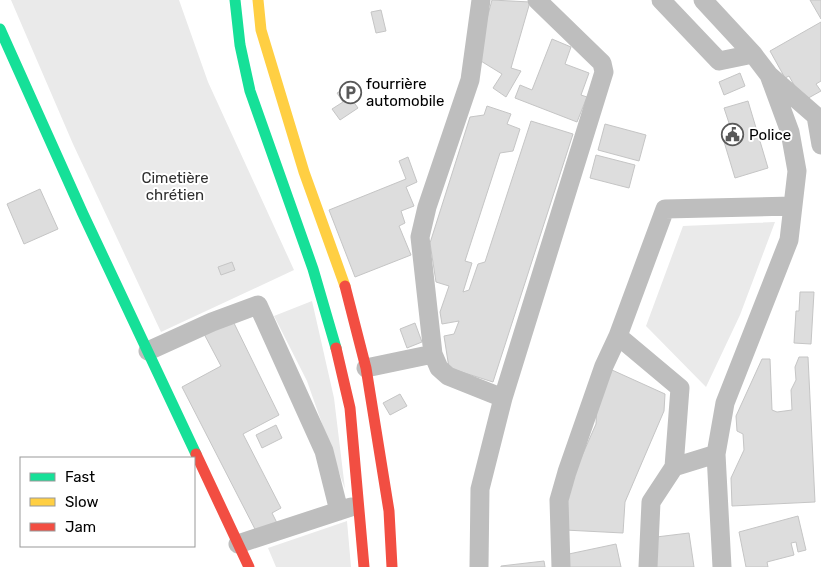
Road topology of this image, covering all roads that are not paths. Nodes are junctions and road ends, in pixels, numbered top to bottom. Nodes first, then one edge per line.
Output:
1 (235, 0) edge
2 (258, 0) edge
3 (481, 0) edge
4 (537, 0) edge
5 (661, 0) edge
6 (703, 0) edge
7 (0, 29) edge
8 (753, 54) junction
9 (769, 75) junction
10 (821, 145) edge
11 (793, 206) junction
12 (618, 336) junction
13 (148, 351) junction
14 (433, 354) junction
15 (366, 368) junction
16 (503, 398) junction
17 (716, 454) junction
18 (674, 467) junction
19 (360, 504) junction
20 (340, 511) junction
21 (238, 544) junction
22 (249, 567) edge
23 (364, 567) edge
24 (392, 567) edge
25 (479, 567) edge
26 (561, 567) edge
27 (648, 567) edge
28 (722, 567) edge

1 - 19 street
2 - 15 street
3 - 14 street
4 - 16 street
5 - 8 street
6 - 8 street
7 - 13 street
8 - 9 street
9 - 10 street
9 - 11 street
11 - 12 street
11 - 17 street
12 - 18 street
12 - 26 street
13 - 20 street
13 - 21 street
14 - 15 street
14 - 16 street
15 - 24 street
16 - 25 street
17 - 18 street
17 - 28 street
18 - 27 street
19 - 20 street
19 - 23 street
20 - 21 street
21 - 22 street

